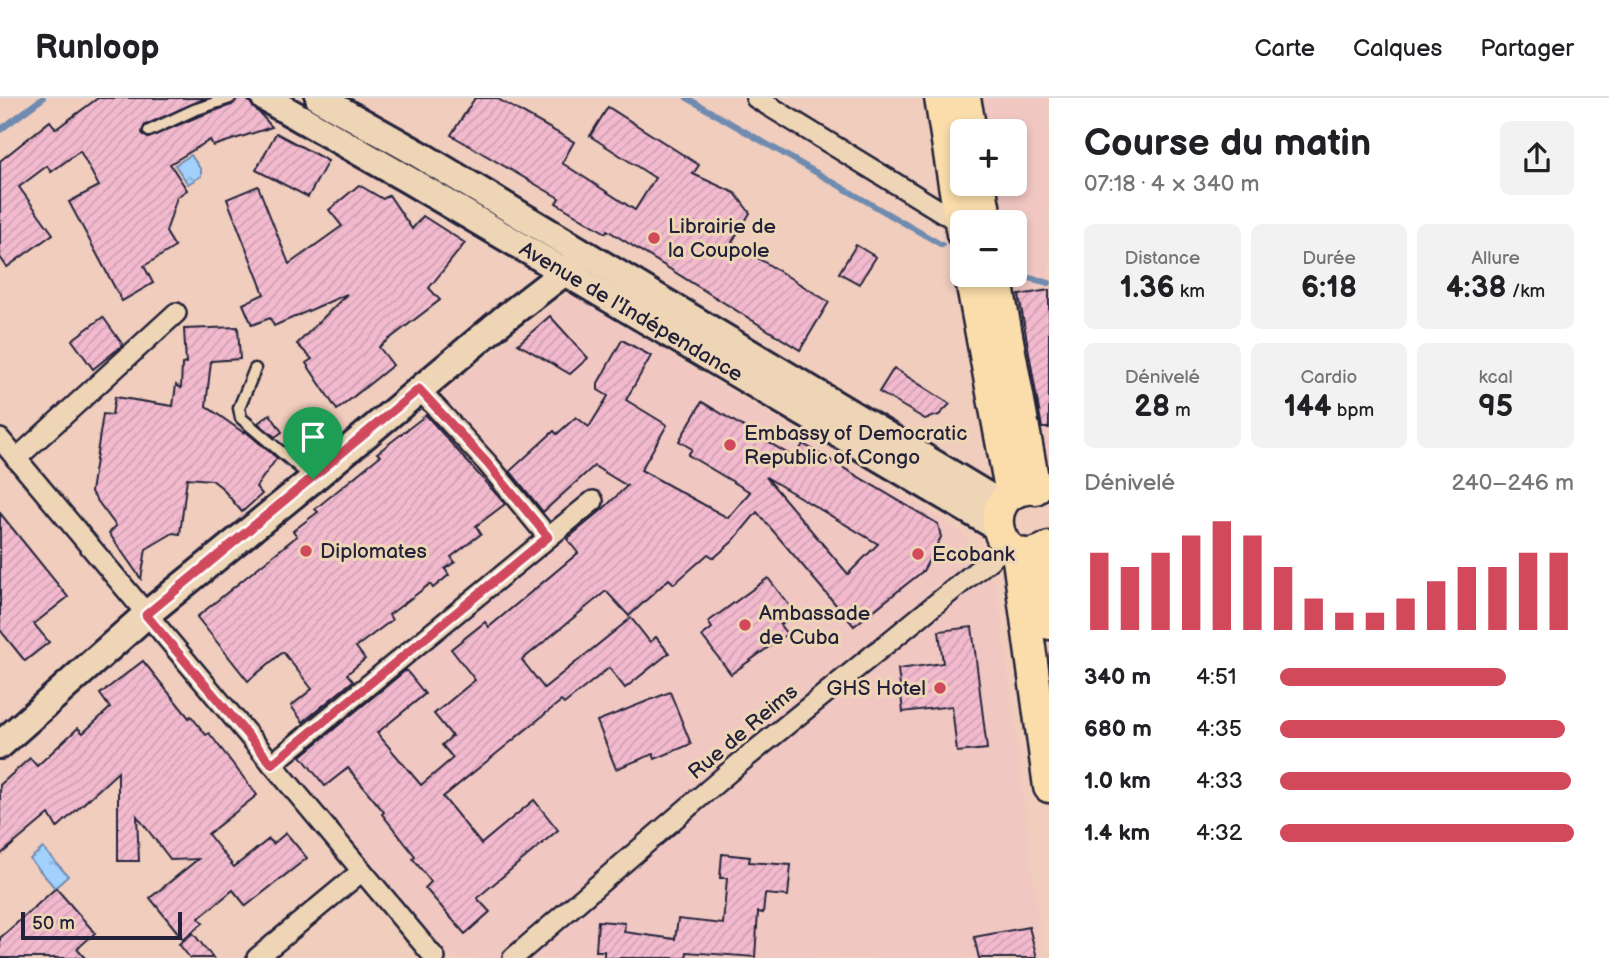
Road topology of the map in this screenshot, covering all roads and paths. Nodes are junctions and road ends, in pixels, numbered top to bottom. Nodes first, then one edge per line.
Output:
1 (230, 98) edge
2 (265, 98) edge
3 (319, 98) edge
4 (756, 98) edge
5 (940, 98) edge
6 (965, 98) edge
7 (969, 119) edge
8 (149, 131) dead end
9 (966, 210) edge
10 (950, 214) edge
11 (586, 254) junction
12 (565, 274) junction
13 (973, 287) edge
14 (997, 287) edge
15 (176, 313) dead end
16 (255, 369) dead end
17 (419, 389) junction
18 (0, 439) edge
19 (16, 459) junction
20 (313, 479) junction
21 (593, 501) dead end
22 (1023, 523) edge
23 (548, 537) junction
24 (146, 615) junction
25 (1049, 624) edge
26 (0, 745) edge
27 (272, 764) junction
28 (1049, 787) edge
29 (362, 871) junction
30 (257, 958) edge
31 (435, 958) edge
32 (513, 958) edge

1 - 8 lane
2 - 12 main road, Avenue de l'Indépendance
3 - 11 main road, Avenue de l'Indépendance
4 - 10 street
5 - 9 main road
6 - 7 main road
11 - 12 main road
11 - 22 main road, Avenue de l'Indépendance
12 - 17 main road
12 - 22 main road, Avenue de l'Indépendance
13 - 22 main road
14 - 22 main road
15 - 19 street
16 - 20 lane
17 - 20 main road
17 - 23 street
18 - 19 street
19 - 24 street
20 - 24 main road
21 - 23 street
22 - 25 main road
22 - 28 main road
22 - 32 street, Rue de Reims
23 - 27 street
24 - 26 main road
24 - 27 street
27 - 29 street
29 - 30 street
29 - 31 street

